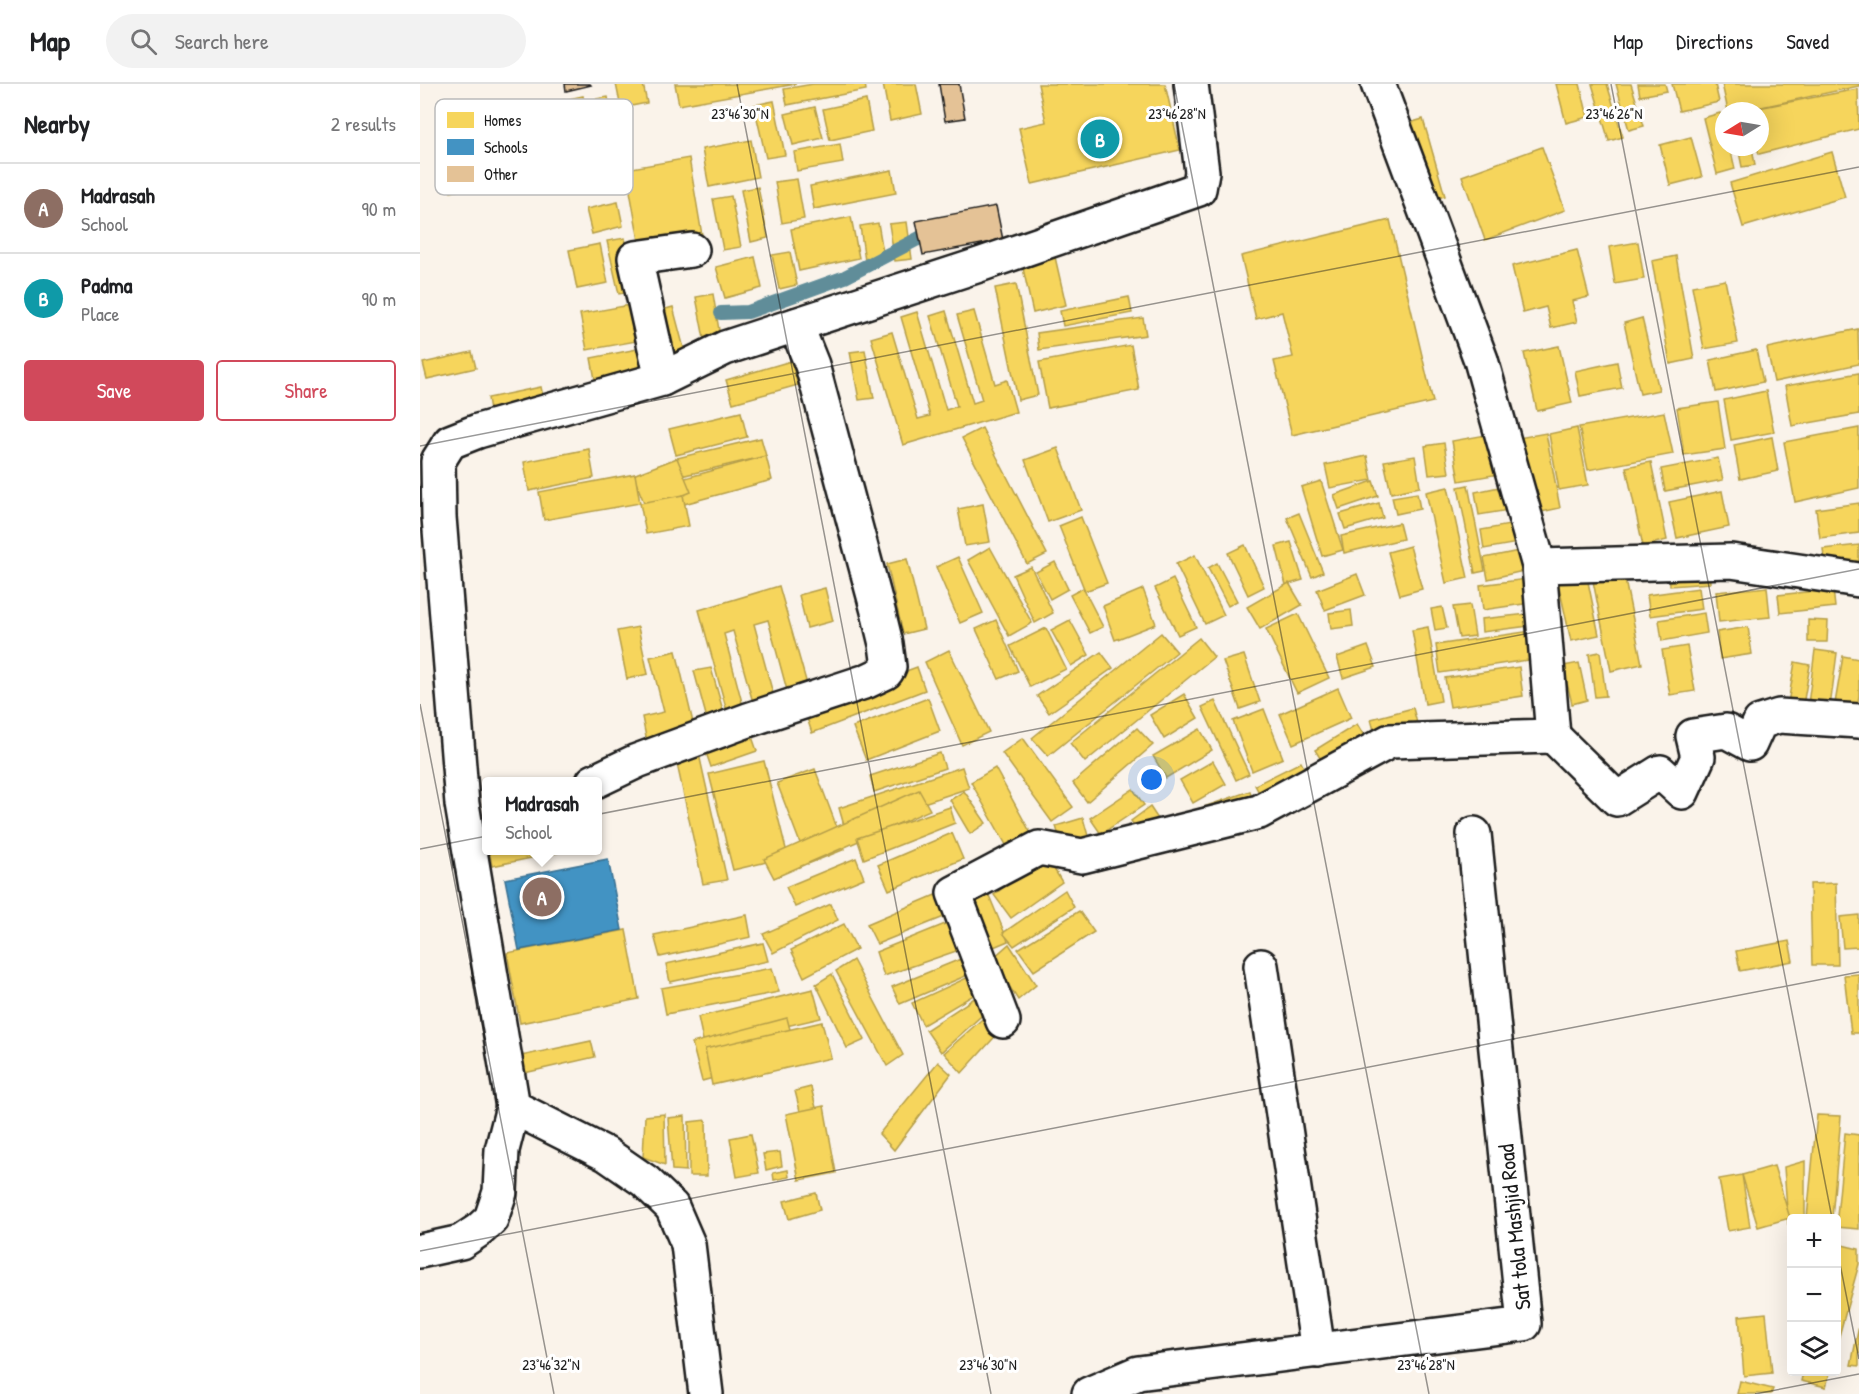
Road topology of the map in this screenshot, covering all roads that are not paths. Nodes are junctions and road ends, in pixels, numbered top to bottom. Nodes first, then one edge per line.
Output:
1 (1191, 84) edge
2 (1378, 84) edge
3 (693, 250) dead end
4 (796, 325) junction
5 (662, 379) junction
6 (1539, 566) junction
7 (1859, 580) edge
8 (1859, 721) edge
9 (1553, 736) junction
10 (602, 778) edge
11 (474, 802) edge
12 (1473, 834) dead end
13 (1261, 966) dead end
14 (1003, 1021) dead end
15 (513, 1107) junction
16 (420, 1251) edge
17 (1318, 1351) junction
18 (706, 1394) edge
19 (1089, 1394) edge

1 - 4 street
2 - 6 street
3 - 5 street
4 - 5 street
4 - 10 street
5 - 11 street
6 - 7 street
6 - 9 street
8 - 9 street
9 - 14 street
11 - 15 street
12 - 17 street, Sat tola Mashjid Road
13 - 17 street
15 - 16 street
15 - 18 street
17 - 19 street, Sat tola Mashjid Road

